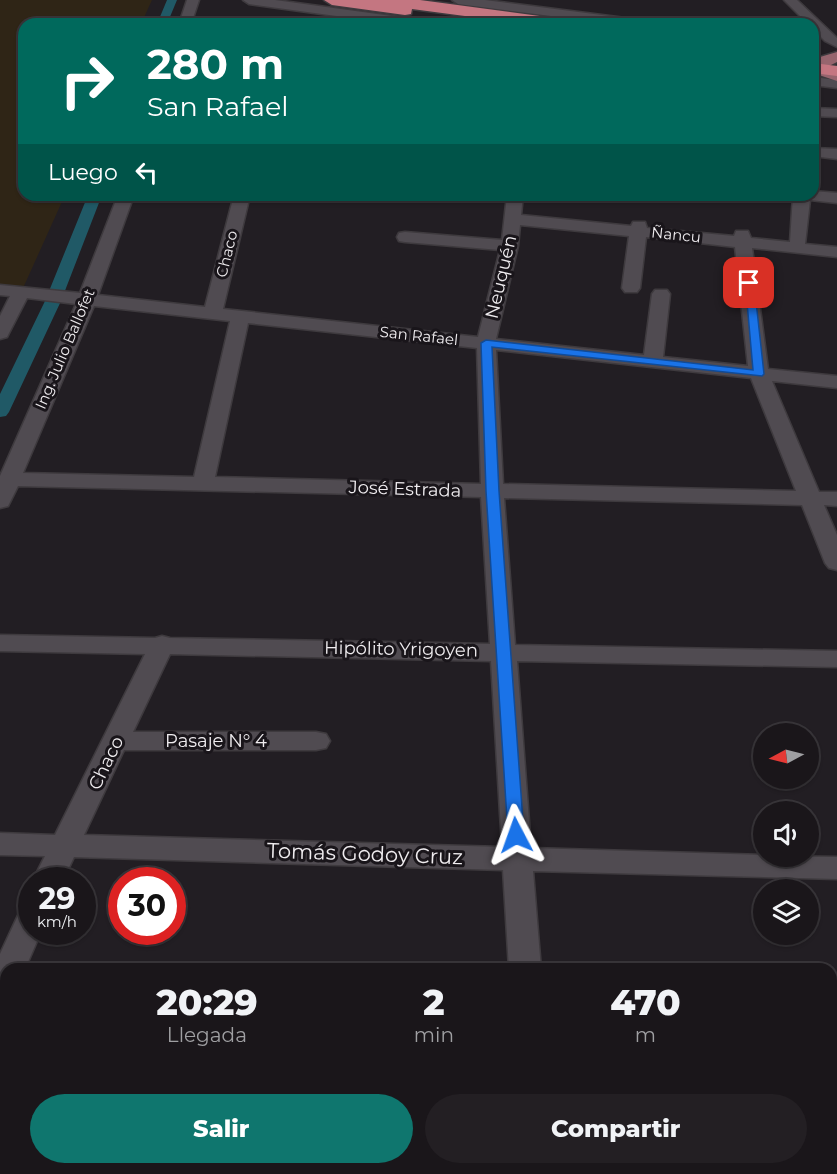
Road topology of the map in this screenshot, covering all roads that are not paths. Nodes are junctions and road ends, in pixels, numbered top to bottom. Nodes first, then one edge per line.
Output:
1 (193, 0) edge
2 (249, 0) edge
3 (332, 0) edge
4 (384, 0) edge
5 (458, 0) edge
6 (584, 0) edge
7 (790, 0) edge
8 (494, 2) edge
9 (187, 18) edge
10 (348, 18) edge
11 (461, 18) edge
12 (518, 18) edge
13 (596, 18) joint
14 (808, 18) edge
15 (819, 28) edge
16 (819, 53) edge
17 (829, 67) edge
18 (819, 112) edge
19 (837, 113) edge
20 (819, 152) edge
21 (837, 153) edge
22 (819, 196) edge
23 (837, 198) edge
24 (123, 201) edge
25 (241, 201) edge
26 (801, 201) edge
27 (515, 209) edge
28 (638, 228) junction
29 (405, 237) dead end
30 (743, 239) junction
31 (798, 241) junction
32 (837, 244) edge
33 (510, 246) junction
34 (837, 252) edge
35 (631, 288) dead end
36 (0, 290) edge
37 (27, 293) junction
38 (661, 294) dead end
39 (82, 299) junction
40 (213, 314) junction
41 (240, 317) junction
42 (1, 328) edge
43 (486, 343) junction
44 (653, 362) junction
45 (759, 374) junction
46 (837, 382) edge
47 (10, 480) junction
48 (203, 483) junction
49 (492, 491) junction
50 (809, 498) junction
51 (837, 499) edge
52 (0, 501) edge
53 (837, 563) edge
54 (0, 643) edge
55 (162, 644) junction
56 (503, 651) junction
57 (837, 658) edge
58 (117, 741) junction
59 (316, 741) dead end
60 (0, 844) edge
61 (64, 846) junction
62 (517, 858) junction
63 (54, 867) edge
64 (837, 868) edge
65 (20, 945) edge
66 (12, 963) edge
67 (525, 963) edge

1 - 9 street
2 - 10 street
3 - 11 highway
4 - 12 highway
5 - 8 street
6 - 13 street
7 - 14 street
8 - 13 street
15 - 17 street
16 - 17 street
18 - 19 street
20 - 21 street
22 - 23 street
24 - 39 street, Ing. Julio Ballofet
25 - 40 street, Chaco
26 - 31 street
27 - 28 street, Ñancu
27 - 33 street, Neuquén
28 - 30 street, Ñancu
28 - 35 street
29 - 33 street
30 - 31 street, Ñancu
30 - 34 street, Ñancu
30 - 45 street
31 - 32 street, Ñancu
33 - 43 street, Neuquén
36 - 37 street, San Rafael
37 - 39 street, San Rafael
37 - 42 street
38 - 44 street
39 - 40 street, San Rafael
39 - 47 street, Ing. Julio Ballofet
40 - 41 street, San Rafael
41 - 43 street, San Rafael
41 - 48 street
43 - 44 street, San Rafael
43 - 49 street, Neuquén
44 - 45 street, San Rafael
45 - 46 street, San Rafael
45 - 50 street
47 - 48 street, José Estrada
47 - 52 street, Ing. Julio Ballofet
48 - 49 street, José Estrada
49 - 50 street, José Estrada
49 - 56 street, Neuquén
50 - 51 street, José Estrada
50 - 53 street
54 - 55 street, Hipólito Yrigoyen
55 - 56 street, Hipólito Yrigoyen
55 - 58 street, Chaco
56 - 57 street, Hipólito Yrigoyen
56 - 62 street, Neuquén
58 - 59 street, Pasaje N° 4
58 - 61 street, Chaco
60 - 61 street, Tomás Godoy Cruz
61 - 62 street, Tomás Godoy Cruz
61 - 63 street, Chaco
62 - 64 street, Tomás Godoy Cruz
62 - 67 street, Neuquén
65 - 66 street

